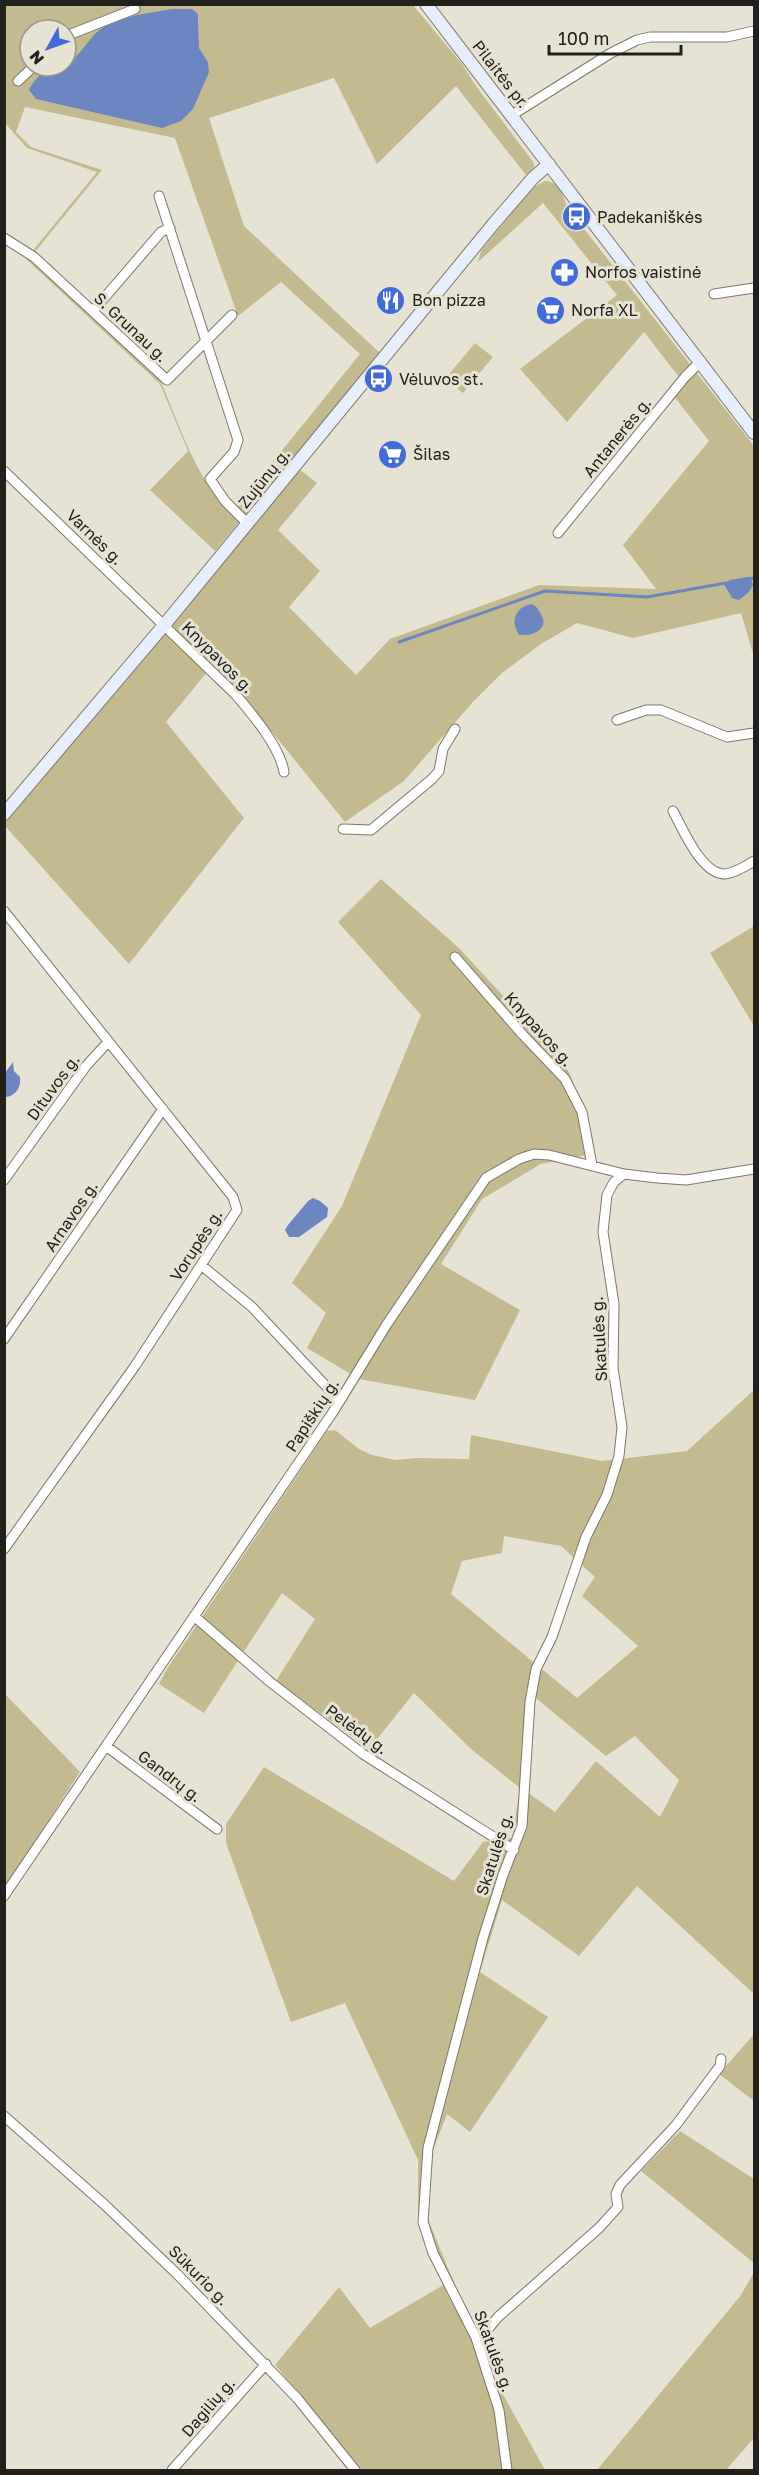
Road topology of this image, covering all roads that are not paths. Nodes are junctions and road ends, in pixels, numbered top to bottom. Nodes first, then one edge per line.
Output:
1 (426, 4) edge
2 (135, 9) dead end
3 (78, 31) edge
4 (754, 31) edge
5 (21, 78) edge
6 (18, 81) dead end
7 (512, 115) junction
8 (549, 164) junction
9 (159, 196) dead end
10 (170, 228) junction
11 (4, 238) edge
12 (754, 288) edge
13 (714, 294) dead end
14 (93, 311) junction
15 (231, 315) dead end
16 (207, 340) junction
17 (701, 361) junction
18 (754, 433) edge
19 (4, 471) edge
20 (248, 524) junction
21 (558, 533) dead end
22 (165, 624) junction
23 (617, 720) dead end
24 (455, 729) dead end
25 (754, 733) edge
26 (284, 772) dead end
27 (673, 811) dead end
28 (4, 814) edge
29 (343, 829) dead end
30 (754, 861) edge
31 (6, 916) edge
32 (455, 957) dead end
33 (108, 1042) junction
34 (163, 1109) junction
35 (592, 1165) junction
36 (754, 1169) edge
37 (624, 1174) junction
38 (4, 1180) edge
39 (201, 1265) junction
40 (4, 1339) edge
41 (339, 1400) junction
42 (4, 1549) edge
43 (194, 1616) junction
44 (105, 1746) junction
45 (217, 1829) dead end
46 (514, 1850) junction
47 (4, 1896) edge
48 (721, 2059) dead end
49 (4, 2116) edge
50 (476, 2338) junction
51 (266, 2364) junction
52 (172, 2470) edge
53 (355, 2470) edge
54 (507, 2470) edge

1 - 7 main road, Pilaitės pr.
2 - 3 street
4 - 7 street
5 - 6 street
7 - 8 main road, Pilaitės pr.
8 - 17 main road, Pilaitės pr.
8 - 20 main road, Zujūnų g.
9 - 10 street
10 - 14 street
10 - 16 street
11 - 14 street, S. Grunau g.
12 - 13 street
14 - 16 street, S. Grunau g.
15 - 16 street, S. Grunau g.
16 - 20 street
17 - 18 main road, Pilaitės pr.
17 - 21 street, Antanerės g.
19 - 22 street, Varnės g.
20 - 22 main road, Zujūnų g.
22 - 26 street, Knypavos g.
22 - 28 main road, Zujūnų g.
23 - 25 street
24 - 29 street
27 - 30 street
31 - 33 street, Vorupės g.
32 - 35 street, Knypavos g.
33 - 34 street, Vorupės g.
33 - 38 street, Dituvos g.
34 - 39 street, Vorupės g.
34 - 40 street, Arnavos g.
35 - 37 street, Papiškių g.
35 - 41 street, Papiškių g.
36 - 37 street, Papiškių g.
37 - 46 street, Skatulės g.
39 - 41 street
39 - 42 street, Vorupės g.
41 - 43 street, Papiškių g.
43 - 44 street, Papiškių g.
43 - 46 street, Pelėdų g.
44 - 45 street, Gandrų g.
44 - 47 street, Papiškių g.
46 - 50 street, Skatulės g.
48 - 50 street
49 - 51 street, Sūkurio g.
50 - 54 street, Skatulės g.
51 - 52 street, Dagilių g.
51 - 53 street, Sūkurio g.

